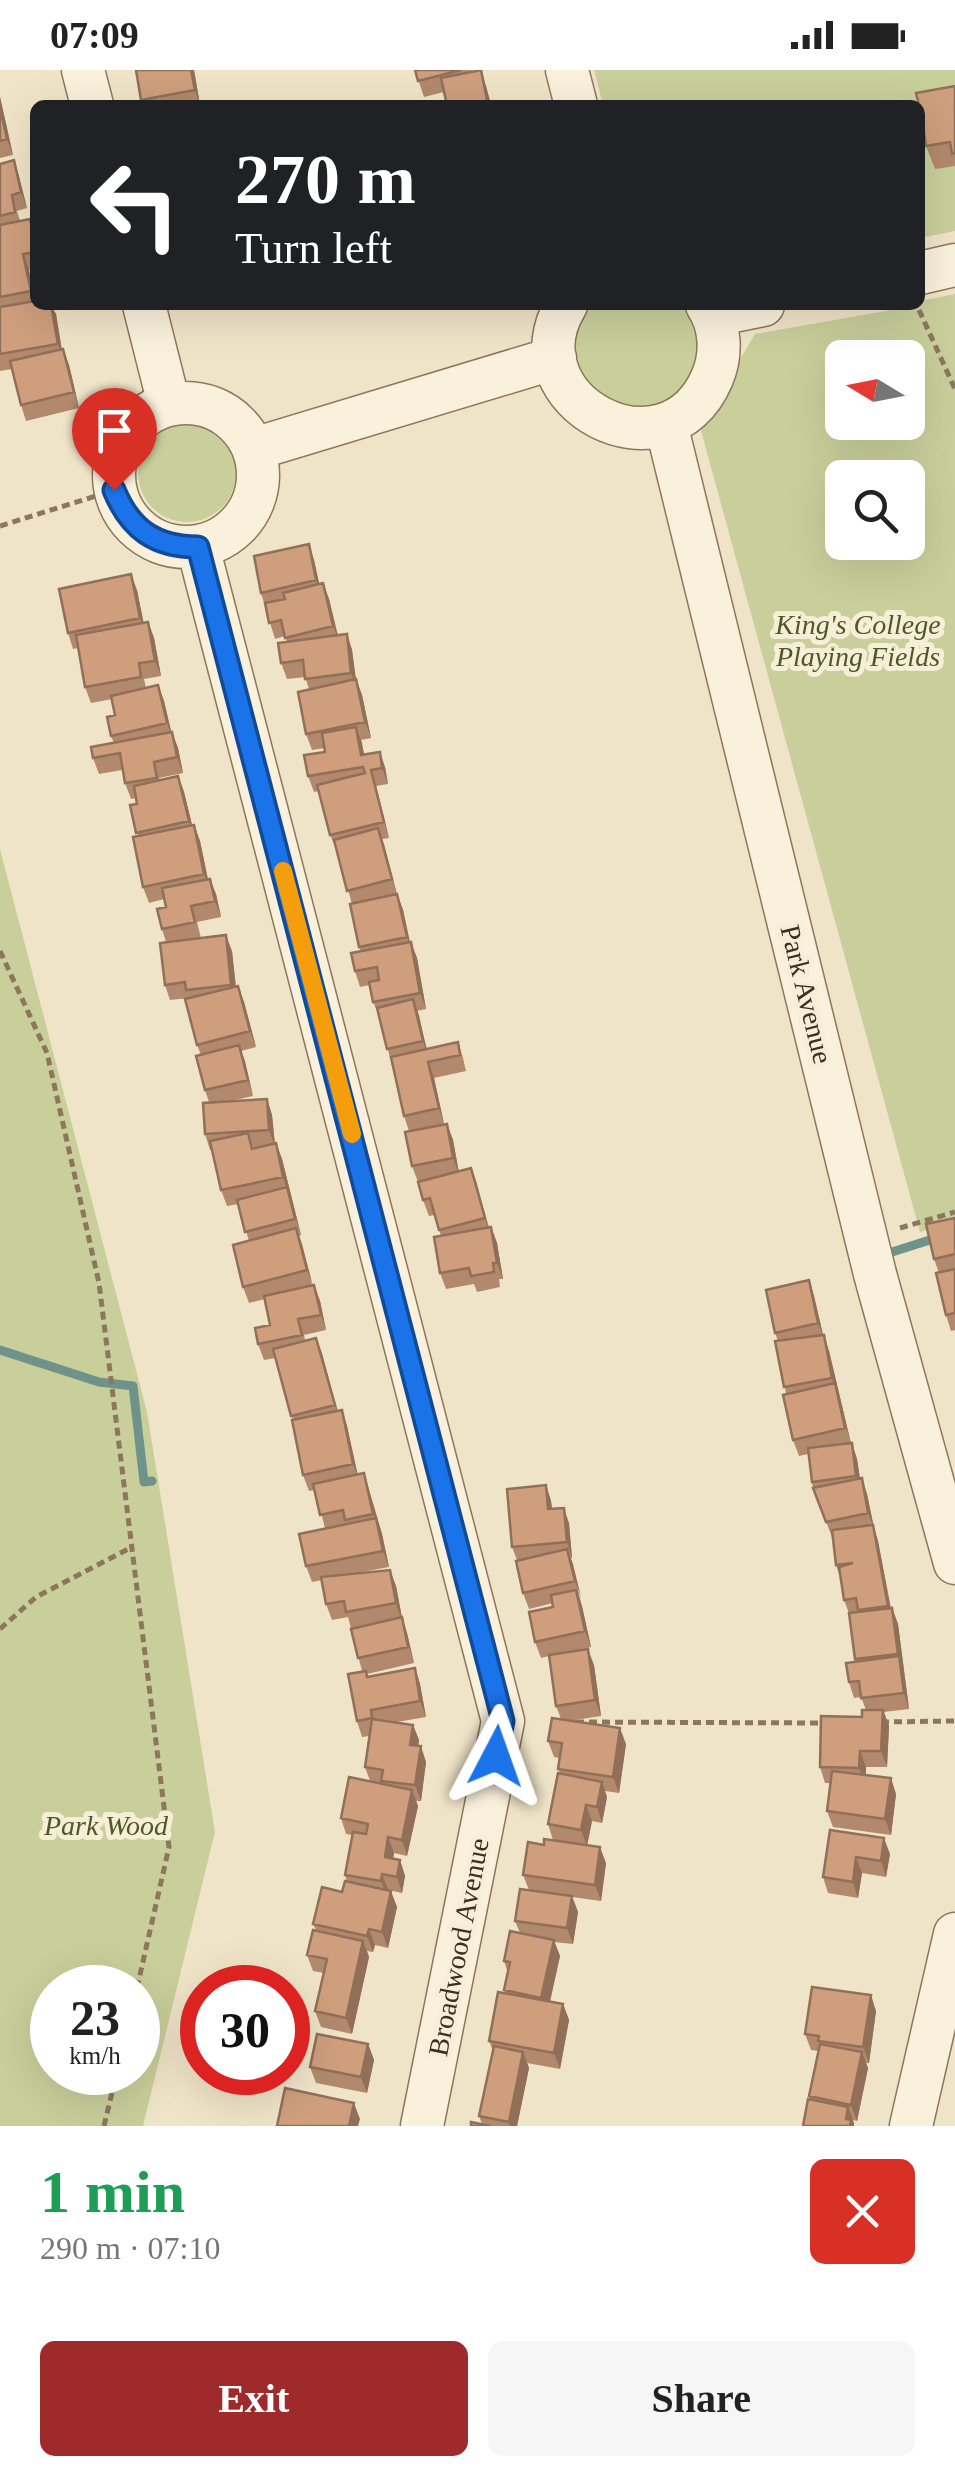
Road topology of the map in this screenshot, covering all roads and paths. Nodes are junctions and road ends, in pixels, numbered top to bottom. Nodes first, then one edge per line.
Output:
1 (83, 70) edge
2 (567, 70) edge
3 (91, 100) edge
4 (575, 100) edge
5 (955, 265) edge
6 (925, 272) edge
7 (145, 310) edge
8 (564, 310) edge
9 (710, 310) edge
10 (919, 310) edge
11 (555, 358) junction
12 (955, 389) edge
13 (170, 404) junction
14 (666, 424) junction
15 (254, 449) junction
16 (114, 490) junction
17 (0, 526) edge
18 (198, 547) junction
19 (0, 951) edge
20 (955, 1212) edge
21 (867, 1237) junction
22 (132, 1547) junction
23 (955, 1563) edge
24 (0, 1628) edge
25 (955, 1721) edge
26 (559, 1722) edge
27 (842, 1722) edge
28 (880, 1722) edge
29 (955, 1934) edge
30 (142, 1965) edge
31 (111, 2095) edge
32 (104, 2126) edge
33 (422, 2126) edge
34 (911, 2126) edge

1 - 3 street
2 - 4 street
5 - 6 street
7 - 13 street
8 - 11 street
9 - 14 street
10 - 12 path
11 - 14 street
11 - 15 street
13 - 15 street
13 - 16 street
14 - 21 street, Park Avenue
15 - 18 street
16 - 17 path
16 - 18 street
18 - 33 street, Broadwood Avenue
19 - 22 path
20 - 21 path
21 - 23 street, Park Avenue
22 - 24 path
22 - 30 path
25 - 28 path
26 - 27 path
29 - 34 street
31 - 32 path

